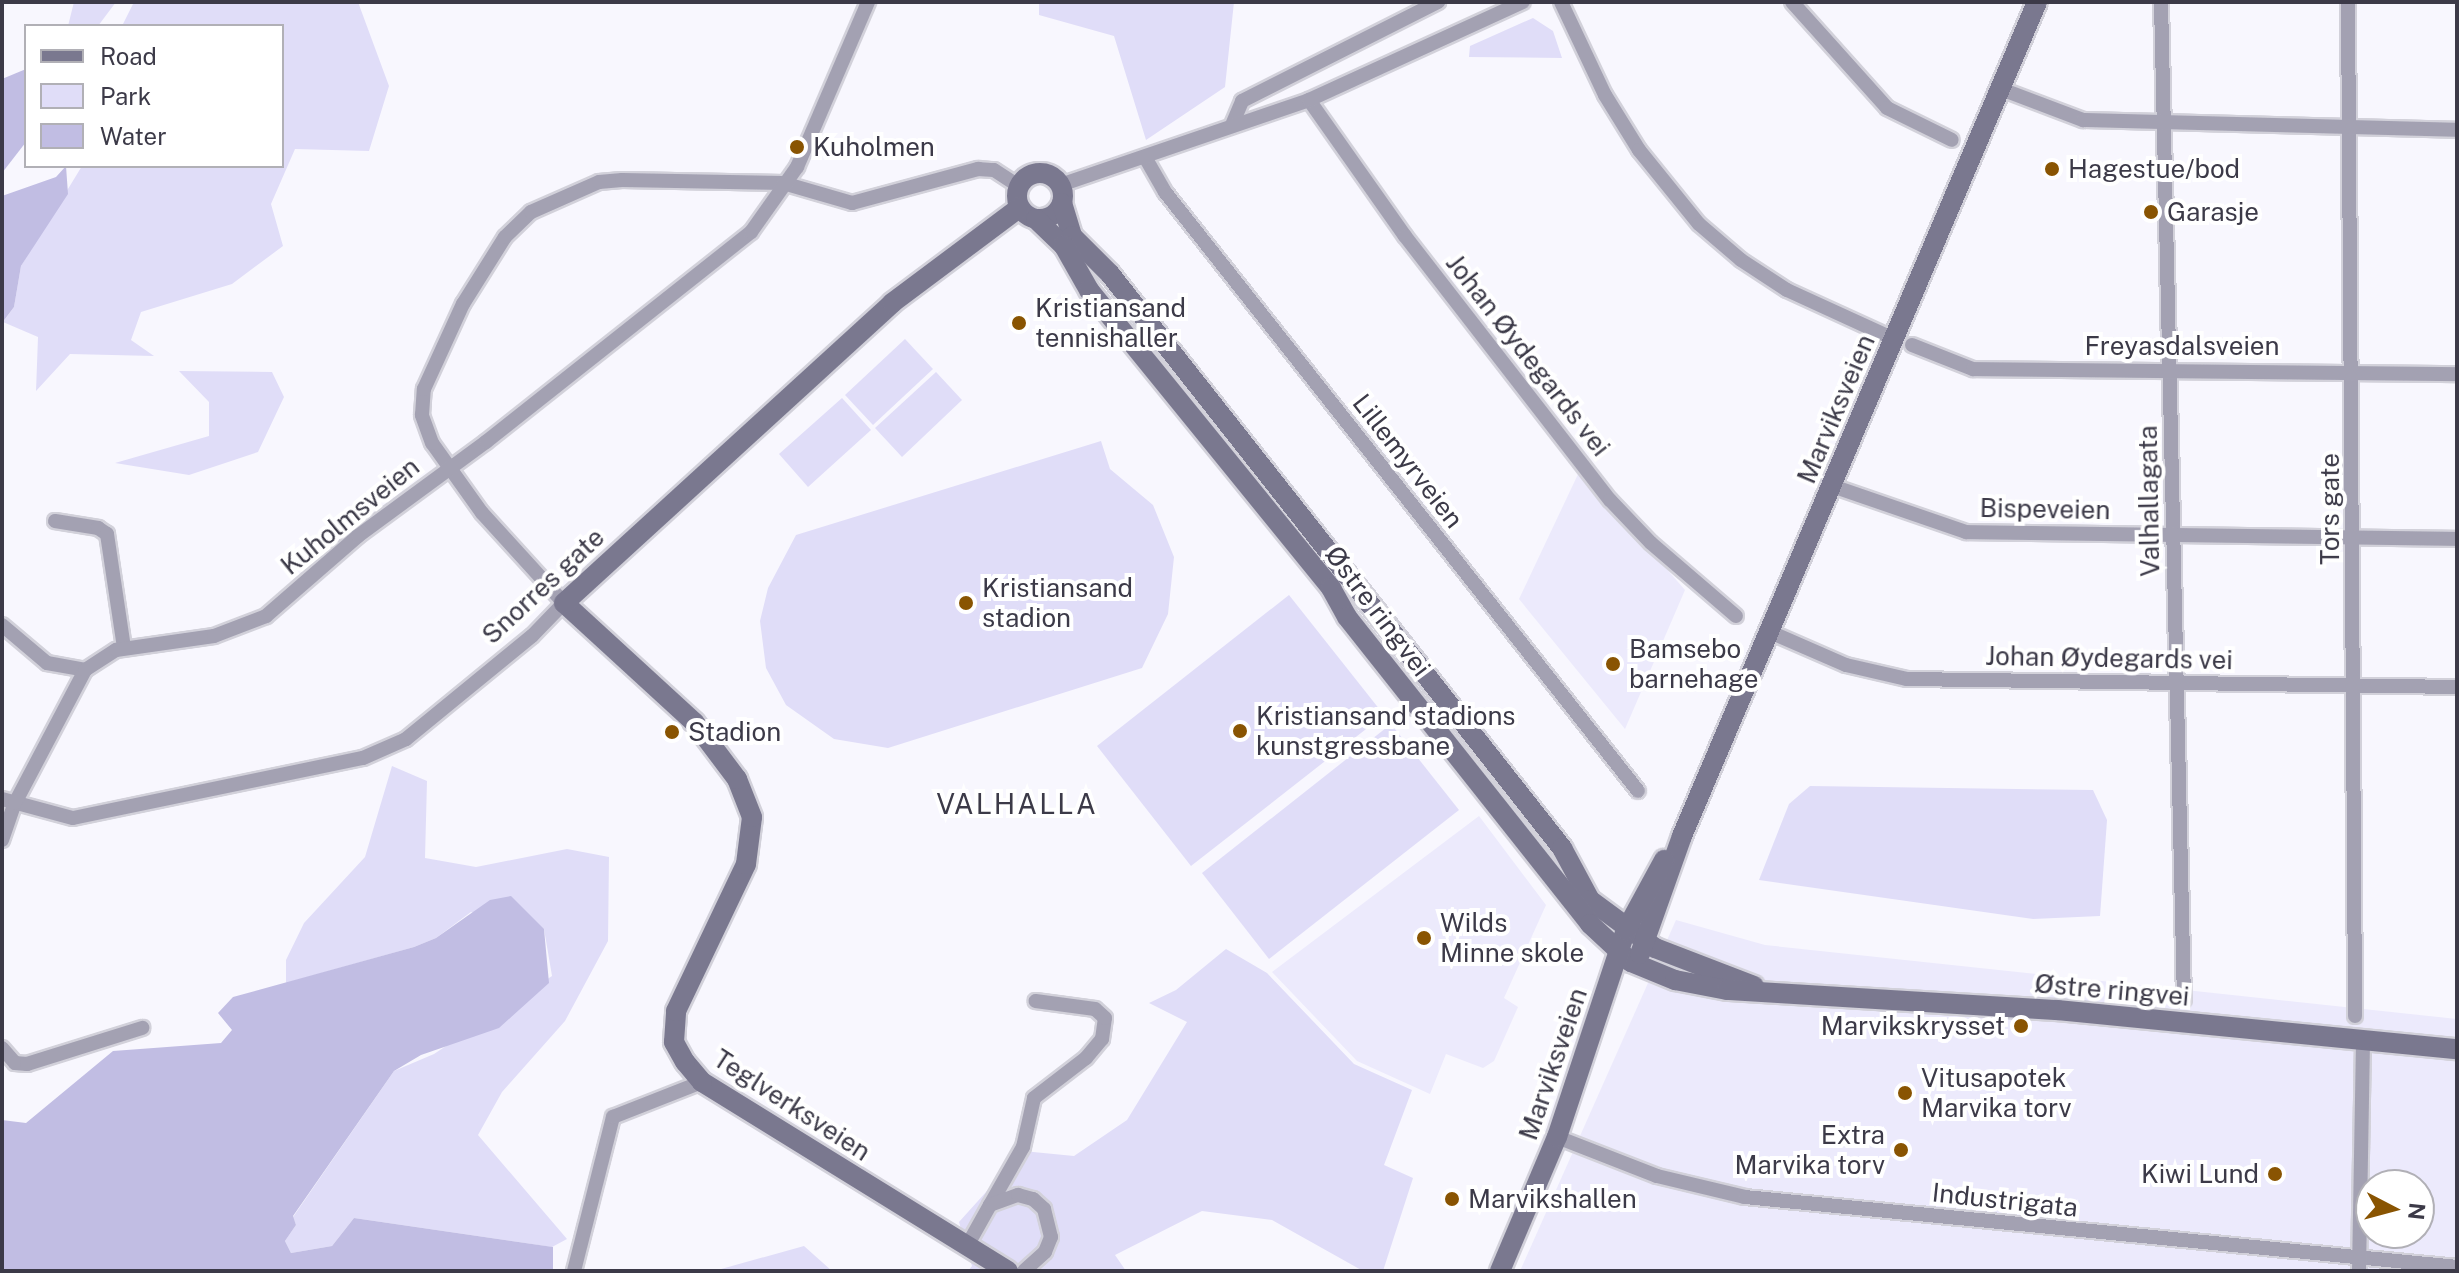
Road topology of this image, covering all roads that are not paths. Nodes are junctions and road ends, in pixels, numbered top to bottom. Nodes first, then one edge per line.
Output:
1 (868, 2) edge
2 (1438, 2) edge
3 (1523, 2) edge
4 (1561, 2) edge
5 (1792, 2) edge
6 (2037, 2) edge
7 (2161, 2) edge
8 (2348, 2) edge
9 (2001, 89) junction
10 (1309, 100) junction
11 (1232, 125) junction
12 (2167, 125) junction
13 (2457, 130) edge
14 (2351, 131) junction
15 (1952, 140) dead end
16 (1145, 157) junction
17 (783, 183) junction
18 (1019, 186) junction
19 (1061, 194) junction
20 (1028, 214) junction
21 (1903, 342) junction
22 (2170, 370) junction
23 (2354, 372) junction
24 (2457, 374) edge
25 (448, 467) junction
26 (1832, 486) junction
27 (55, 521) dead end
28 (2173, 534) junction
29 (2354, 539) junction
30 (2457, 539) edge
31 (564, 603) junction
32 (1736, 616) dead end
33 (2, 625) edge
34 (1770, 632) junction
35 (124, 648) junction
36 (85, 670) junction
37 (2178, 683) junction
38 (2355, 686) junction
39 (2457, 687) edge
40 (1638, 791) dead end
41 (8, 801) edge
42 (1682, 836) junction
43 (2, 840) edge
44 (1626, 930) junction
45 (1644, 942) junction
46 (1627, 959) junction
47 (1761, 989) junction
48 (2184, 1000) dead end
49 (1036, 1001) dead end
50 (2355, 1016) dead end
51 (142, 1028) dead end
52 (2363, 1040) junction
53 (2, 1048) edge
54 (2457, 1049) edge
55 (702, 1082) junction
56 (1557, 1137) junction
57 (990, 1205) junction
58 (976, 1251) junction
59 (2359, 1265) edge
60 (2457, 1267) edge
61 (574, 1271) edge
62 (1008, 1271) edge
63 (1024, 1271) edge
64 (1500, 1271) edge

1 - 17 street
2 - 11 street
3 - 10 street
4 - 21 street, Freyasdalsveien
5 - 15 street
6 - 9 street, Marviksveien
7 - 12 street, Valhallagata
8 - 14 street, Tors gate
9 - 12 street
9 - 21 street, Marviksveien
10 - 11 street
10 - 32 street, Johan Øydegards vei
11 - 16 street
12 - 14 street
12 - 22 street, Valhallagata
13 - 14 street
14 - 23 street, Tors gate
16 - 19 street
16 - 40 street, Lillemyrveien
17 - 18 street, Kuholmsveien
17 - 25 street
17 - 25 street, Kuholmsveien
18 - 19 street
18 - 20 street
19 - 20 street, Snorres gate
19 - 44 street, Østre ringvei
20 - 31 street, Snorres gate
20 - 46 street, Østre ringvei
21 - 22 street, Freyasdalsveien
21 - 26 street, Marviksveien
22 - 23 street, Freyasdalsveien
22 - 28 street, Valhallagata
23 - 24 street, Freyasdalsveien
23 - 29 street, Tors gate
25 - 31 street, Teglverksveien
25 - 35 street, Kuholmsveien
26 - 28 street, Bispeveien
26 - 34 street, Marviksveien
27 - 35 street
28 - 29 street, Bispeveien
28 - 37 street, Valhallagata
29 - 30 street, Bispeveien
29 - 38 street, Tors gate
31 - 41 street, Snorres gate
31 - 55 street, Teglverksveien
33 - 36 street
34 - 37 street, Johan Øydegards vei
34 - 42 street, Marviksveien
35 - 36 street, Kuholmsveien
36 - 41 street
37 - 38 street, Johan Øydegards vei
37 - 48 street, Valhallagata
38 - 39 street, Johan Øydegards vei
38 - 50 street, Tors gate
41 - 43 street
42 - 44 street, Marviksveien
42 - 45 street, Marviksveien
44 - 45 street, Østre ringvei
44 - 46 street, Marviksveien
45 - 46 street, Marviksveien
45 - 47 street, Østre ringvei
46 - 47 street, Østre ringvei
46 - 56 street, Marviksveien
47 - 52 street, Østre ringvei
49 - 57 street
51 - 53 street
52 - 54 street, Østre ringvei
52 - 59 street
55 - 58 street, Teglverksveien
55 - 61 street
56 - 59 street, Industrigata
56 - 64 street, Marviksveien
57 - 58 street
57 - 63 street
58 - 62 street, Teglverksveien
59 - 60 street, Industrigata

